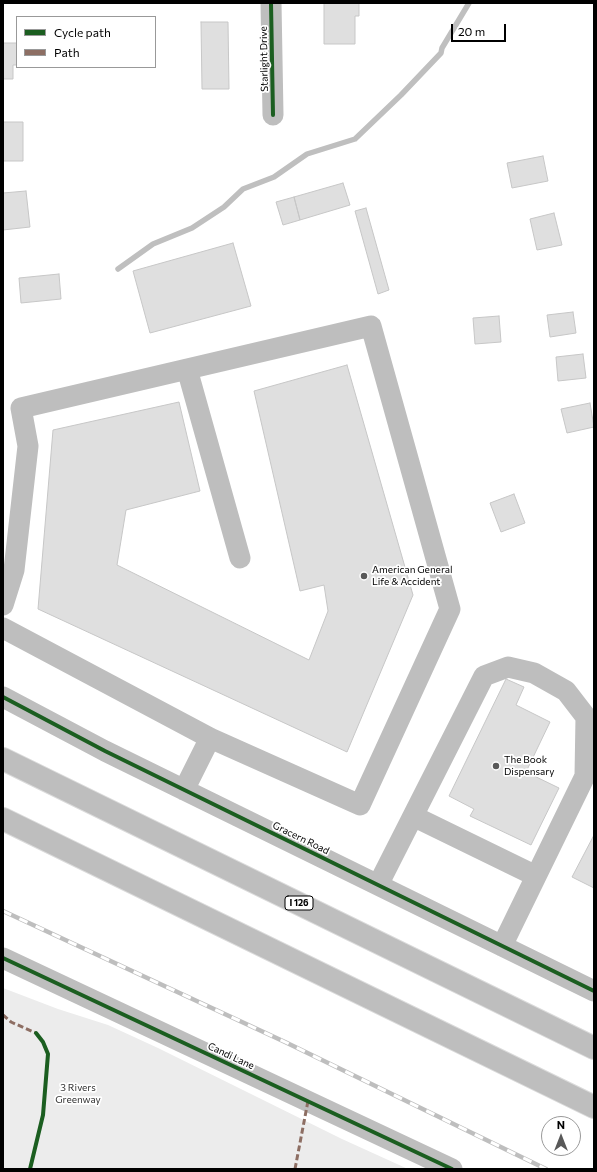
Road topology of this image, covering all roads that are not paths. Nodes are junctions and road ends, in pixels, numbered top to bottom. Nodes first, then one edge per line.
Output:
1 (271, 3) edge
2 (273, 115) dead end
3 (187, 369) junction
4 (12, 408) edge
5 (240, 558) dead end
6 (3, 605) edge
7 (5, 634) edge
8 (3, 697) edge
9 (210, 738) junction
10 (3, 759) edge
11 (184, 790) junction
12 (414, 816) junction
13 (3, 819) edge
14 (536, 876) junction
15 (378, 885) junction
16 (502, 946) junction
17 (3, 958) edge
18 (594, 991) edge
19 (594, 1048) edge
20 (594, 1107) edge
21 (452, 1169) edge

1 - 2 street, Starlight Drive
3 - 4 street
3 - 5 street
3 - 9 street
4 - 6 street
7 - 9 street
8 - 11 street, Gracern Road
9 - 11 street
10 - 19 highway, I 126
11 - 15 street, Gracern Road
12 - 14 street
12 - 14 street
12 - 15 street
13 - 20 highway
14 - 16 street
15 - 16 street, Gracern Road
16 - 18 street, Gracern Road
17 - 21 street, Candi Lane

